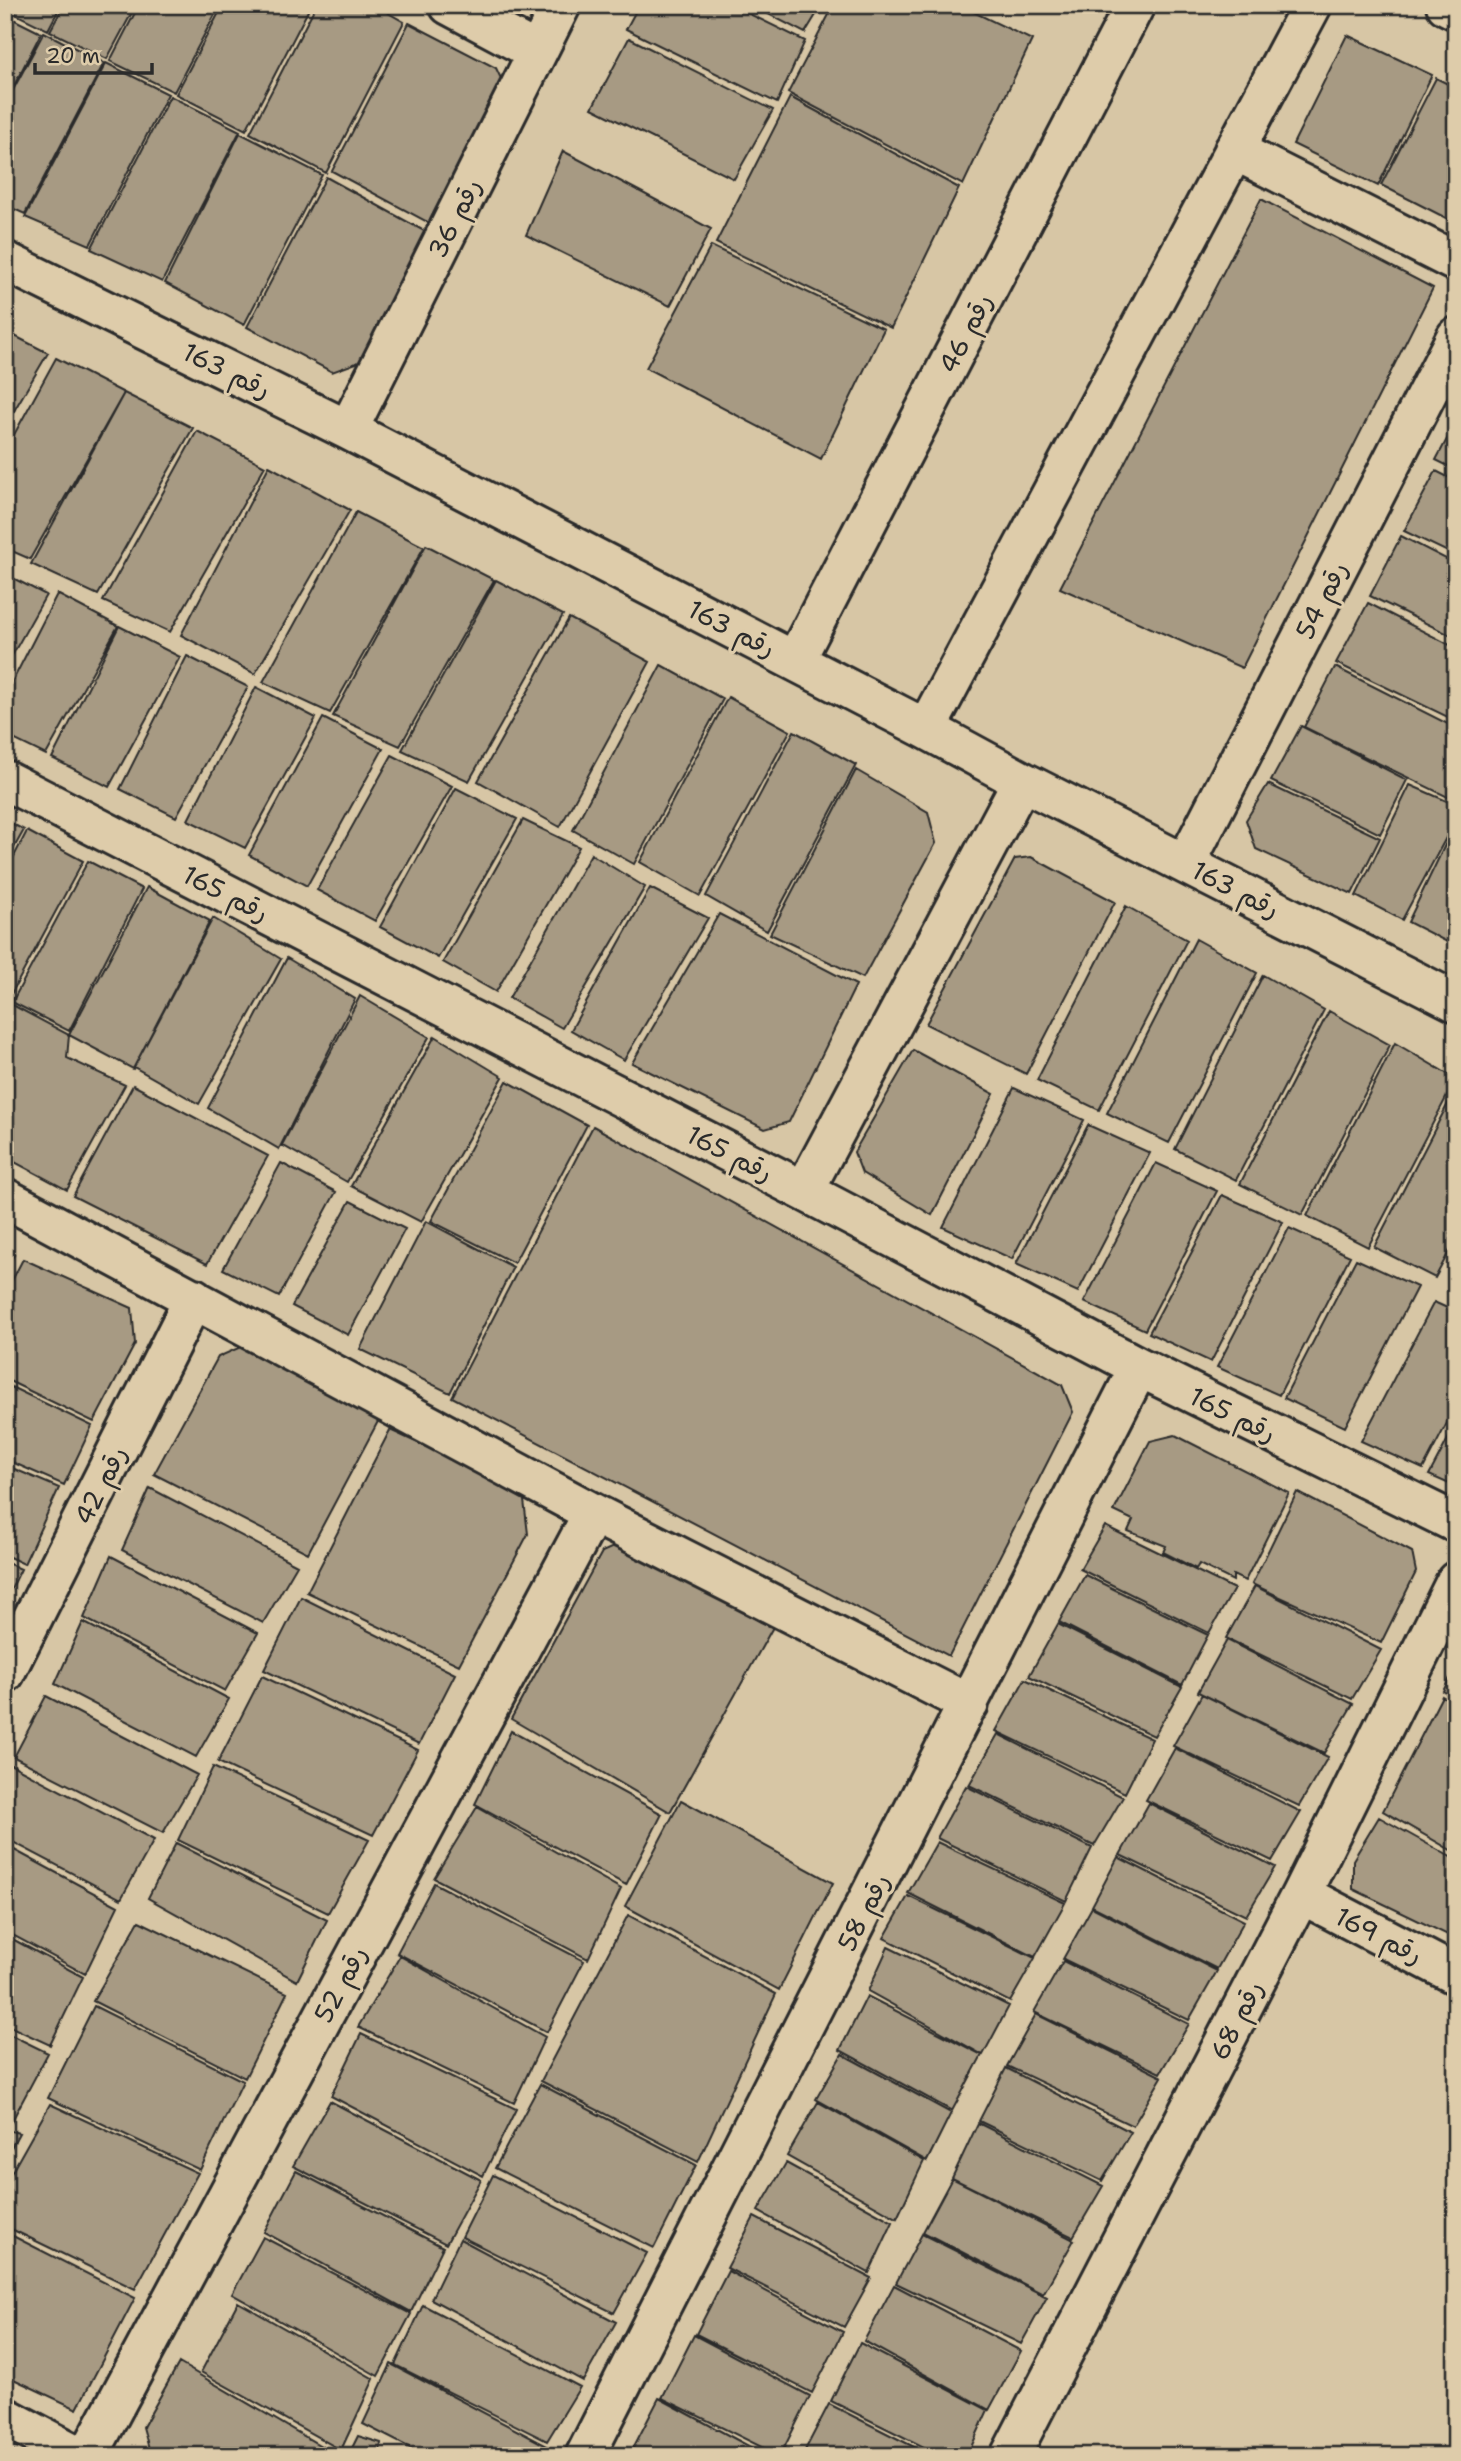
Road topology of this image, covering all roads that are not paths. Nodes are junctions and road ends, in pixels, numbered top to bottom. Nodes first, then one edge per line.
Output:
1 (449, 5) edge
2 (561, 5) edge
3 (1135, 5) edge
4 (1312, 5) edge
5 (1446, 5) edge
6 (1456, 10) edge
7 (537, 52) junction
8 (1234, 150) junction
9 (5, 261) edge
10 (1456, 262) edge
11 (1456, 337) edge
12 (348, 430) junction
13 (795, 661) junction
14 (926, 729) junction
15 (5, 780) edge
16 (1022, 780) junction
17 (1186, 863) junction
18 (1456, 1002) edge
19 (804, 1191) junction
20 (5, 1198) edge
21 (194, 1298) junction
22 (1139, 1367) junction
23 (593, 1513) junction
24 (1456, 1523) edge
25 (1456, 1581) edge
26 (5, 1673) edge
27 (969, 1704) junction
28 (1301, 1894) junction
29 (1456, 1975) edge
30 (5, 2417) edge
31 (79, 2456) edge
32 (88, 2456) edge
33 (585, 2456) edge
34 (1010, 2456) edge

1 - 7 street
2 - 7 street, رقم 36
3 - 13 street, رقم 46
4 - 8 street
5 - 6 street
7 - 12 street, رقم 36
8 - 10 street
8 - 14 street
9 - 12 street, رقم 163
11 - 17 street, رقم 54
12 - 13 street, رقم 163
13 - 14 street, رقم 163
14 - 16 street, رقم 163
15 - 19 street, رقم 165
16 - 17 street, رقم 163
16 - 19 street
17 - 18 street, رقم 163
19 - 22 street, رقم 165
20 - 21 street
21 - 23 street
21 - 26 street, رقم 42
22 - 24 street, رقم 165
22 - 27 street, رقم 58
23 - 27 street
23 - 32 street, رقم 52
25 - 28 street, رقم 68
27 - 33 street, رقم 58
28 - 29 street, رقم 169
28 - 34 street, رقم 68
30 - 31 street

